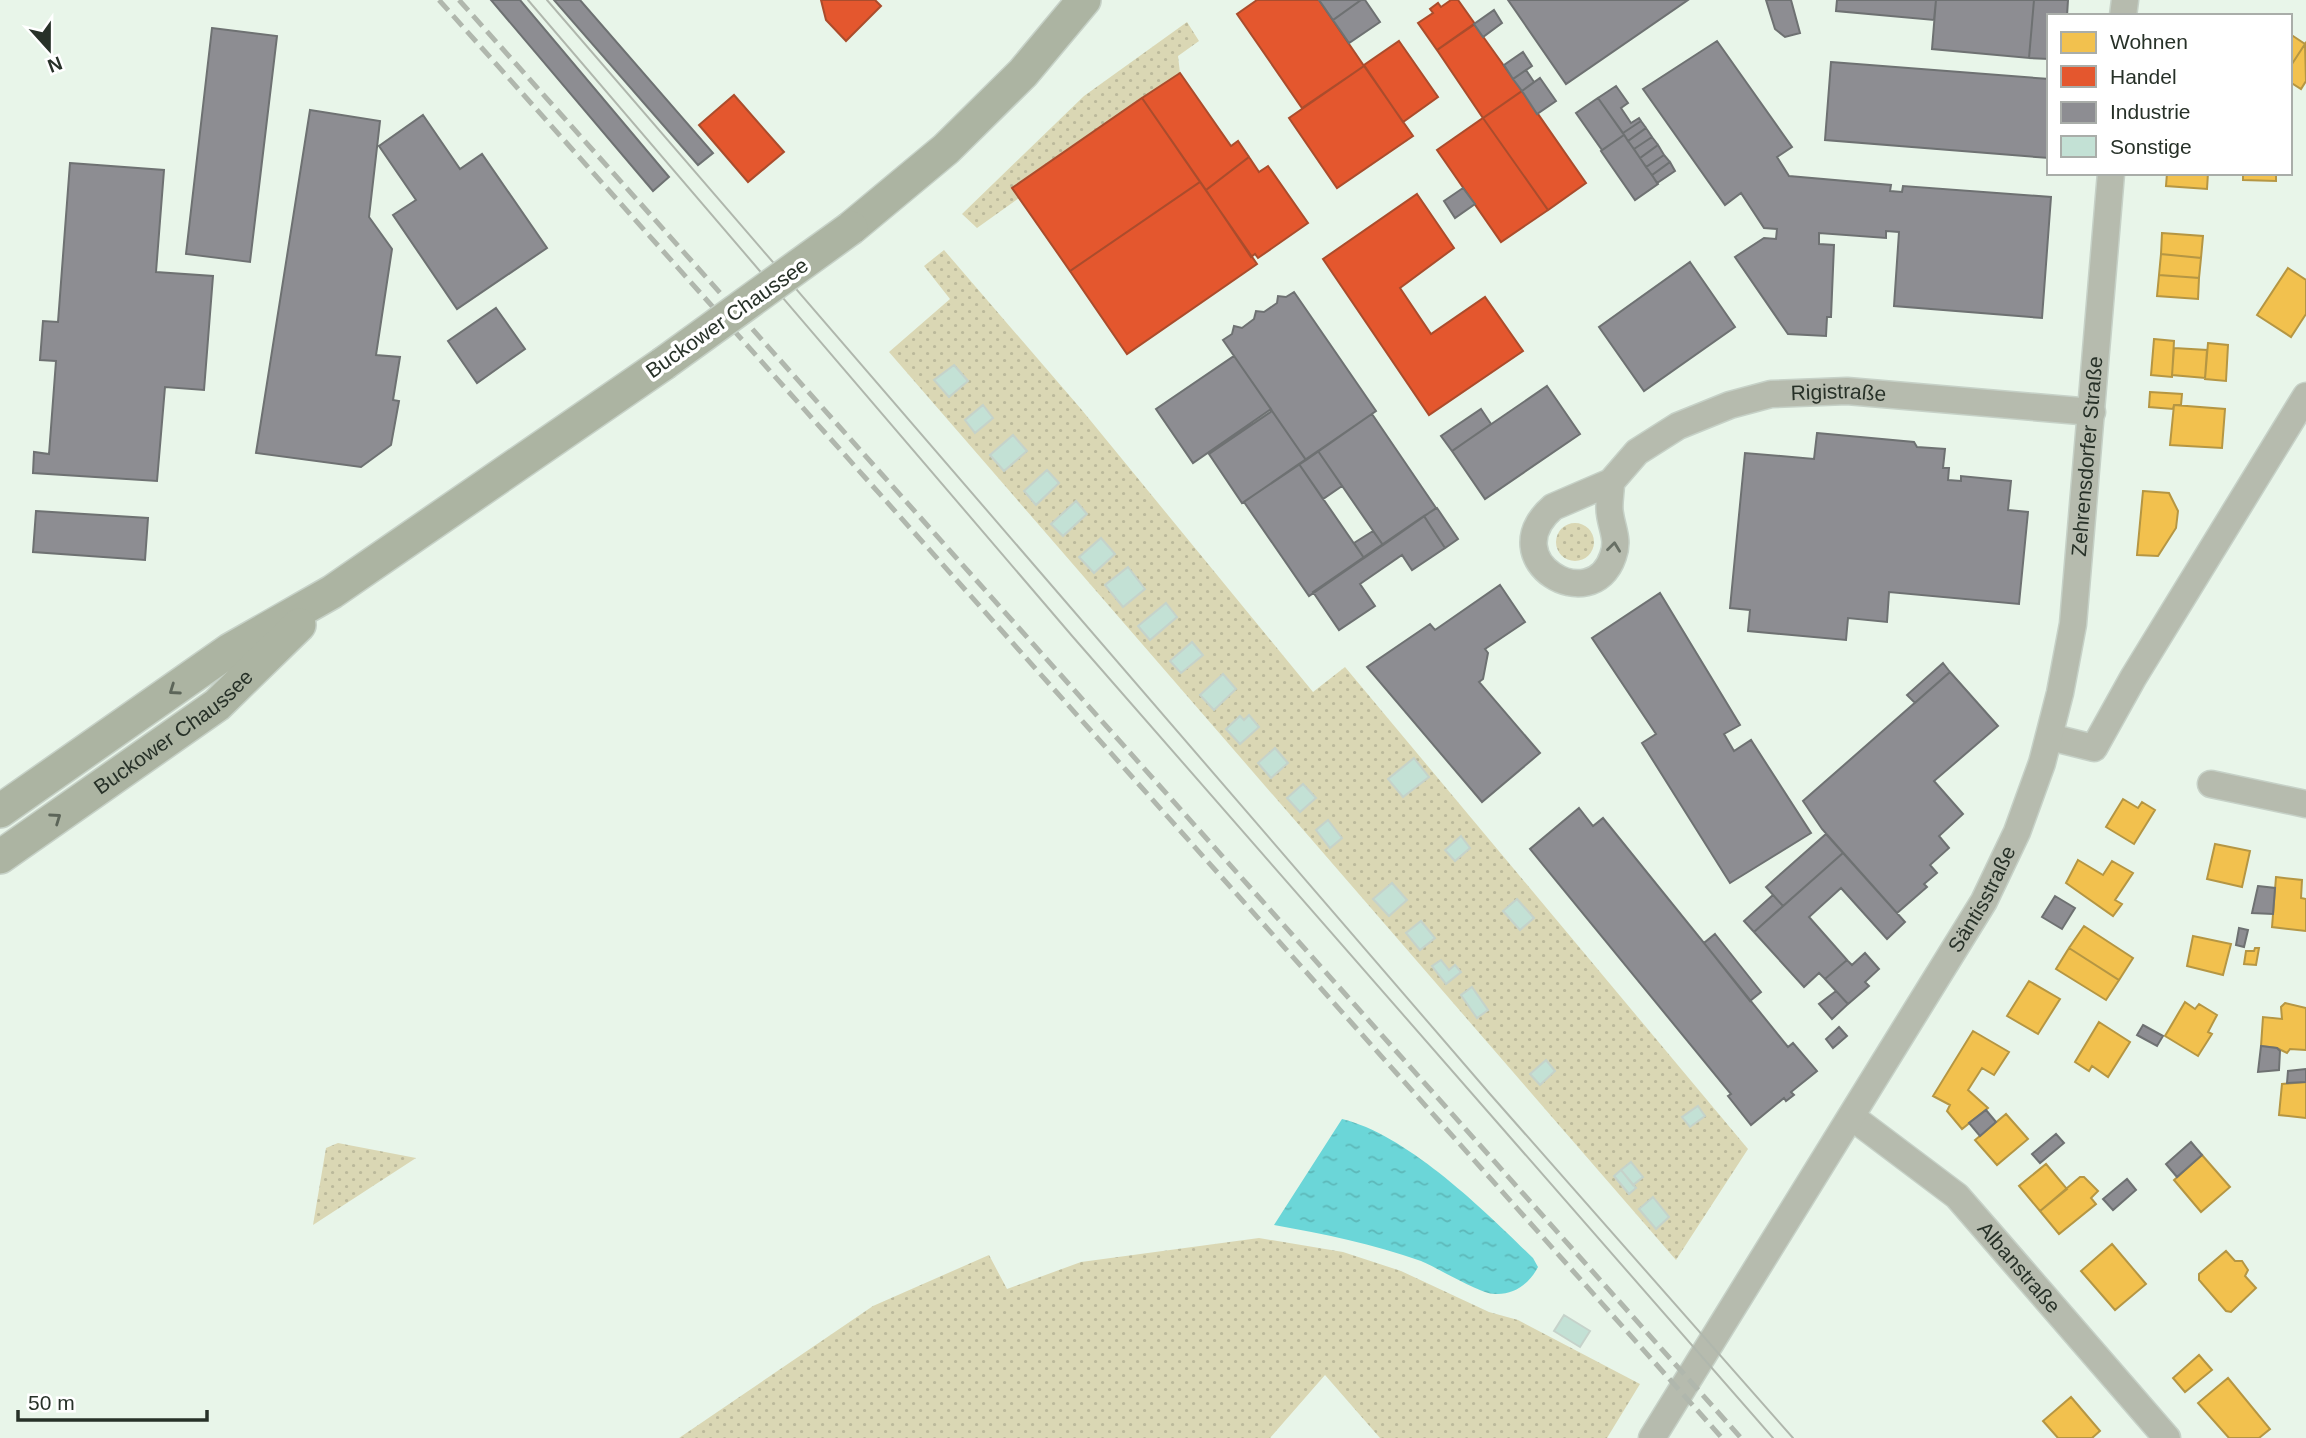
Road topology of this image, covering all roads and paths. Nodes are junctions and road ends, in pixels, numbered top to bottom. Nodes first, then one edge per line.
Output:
1 (1084, 0) edge
2 (2111, 175) edge
3 (2306, 396) edge
4 (2092, 412) junction
5 (1611, 482) dead end
6 (332, 592) junction
7 (2050, 737) junction
8 (2211, 784) dead end
9 (2306, 804) edge
10 (0, 811) edge
11 (0, 857) edge
12 (1852, 1117) junction
13 (1652, 1438) edge
14 (2167, 1438) edge

1 - 6 main road, Buckower Chaussee, bridge
2 - 4 street, Zehrensdorfer Straße
3 - 7 street
4 - 5 street, Rigistraße
4 - 7 street, Zehrensdorfer Straße
6 -> 10 main road, Buckower Chaussee
11 -> 6 main road, Buckower Chaussee
7 - 12 street, Säntisstraße
8 - 9 street
12 - 13 street, Säntisstraße
12 - 14 street, Albanstraße

